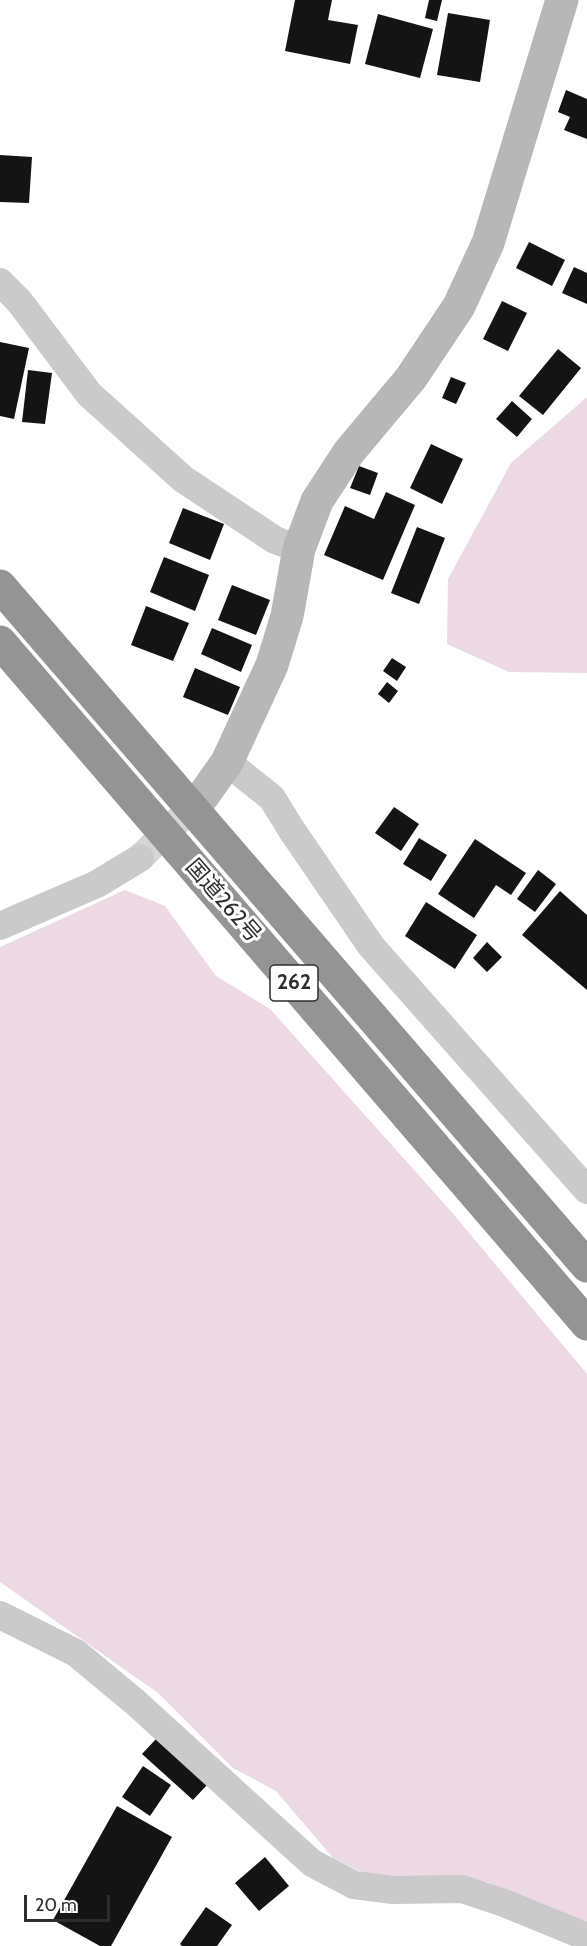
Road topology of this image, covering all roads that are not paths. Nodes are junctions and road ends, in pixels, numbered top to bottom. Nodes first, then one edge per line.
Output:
1 (562, 0) edge
2 (0, 282) edge
3 (299, 549) junction
4 (0, 585) edge
5 (0, 642) edge
6 (227, 762) junction
7 (203, 796) tunnel mouth
8 (140, 858) tunnel mouth
9 (0, 926) edge
10 (587, 1190) edge
11 (587, 1266) edge
12 (587, 1324) edge
13 (0, 1615) edge
14 (587, 1937) edge

1 - 3 street
2 - 3 street
3 - 6 street
4 - 11 highway, 国道262号 / 262
5 - 12 highway, 国道262号 / 262
6 - 7 street
6 - 10 street
8 - 9 street
13 - 14 street

